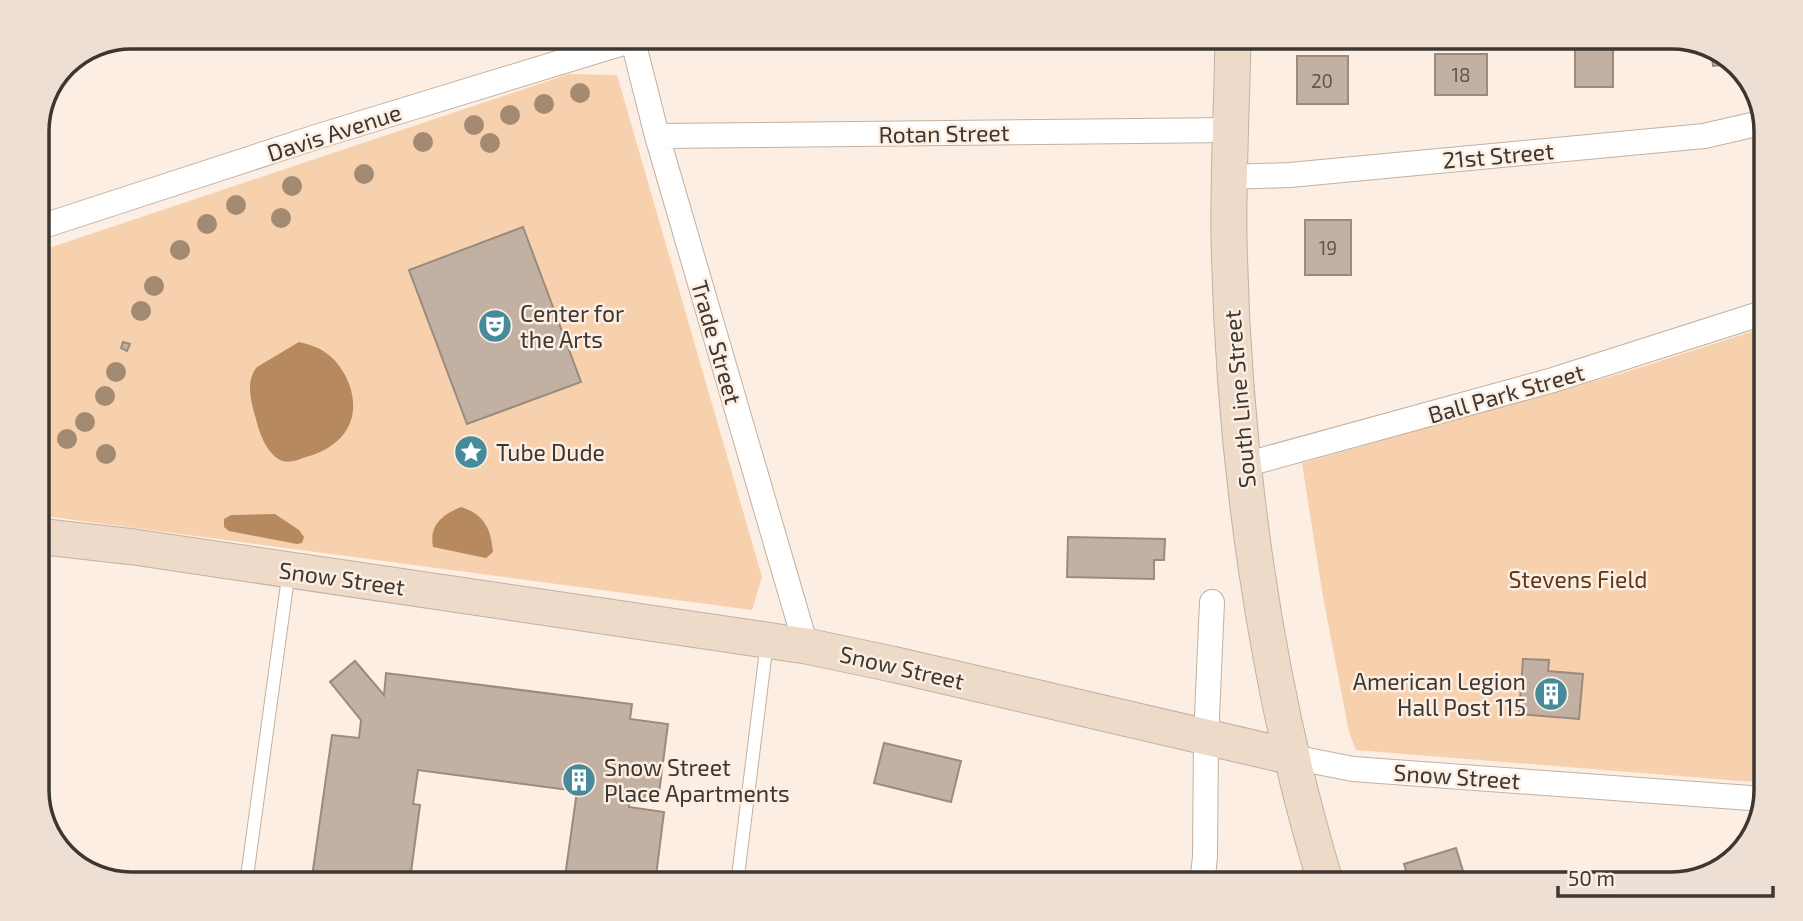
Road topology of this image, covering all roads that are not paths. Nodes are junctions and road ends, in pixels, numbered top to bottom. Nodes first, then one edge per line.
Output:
1 (598, 49) edge
2 (636, 49) edge
3 (1233, 49) edge
4 (1754, 124) edge
5 (1231, 130) junction
6 (657, 135) junction
7 (1230, 177) junction
8 (49, 224) edge
9 (1754, 316) edge
10 (1244, 465) junction
11 (49, 538) edge
12 (289, 570) junction
13 (1212, 602) dead end
14 (767, 639) junction
15 (806, 646) junction
16 (1206, 738) junction
17 (1292, 757) junction
18 (1753, 798) edge
19 (248, 872) edge
20 (738, 872) edge
21 (1203, 872) edge
22 (1323, 872) edge

1 - 8 street, Davis Avenue
2 - 6 street, Trade Street
3 - 5 street, South Line Street
4 - 7 street, 21st Street
5 - 6 street, Rotan Street
5 - 7 street, South Line Street
6 - 15 street, Trade Street
7 - 10 street, South Line Street
9 - 10 street, Ball Park Street
10 - 17 street, South Line Street
11 - 12 street, Snow Street
12 - 14 street, Snow Street
12 - 19 lane
13 - 16 street
14 - 15 street, Snow Street
14 - 20 lane
15 - 16 street, Snow Street
16 - 17 street, Snow Street
16 - 21 street
17 - 18 street, Snow Street
17 - 22 street, South Line Street

